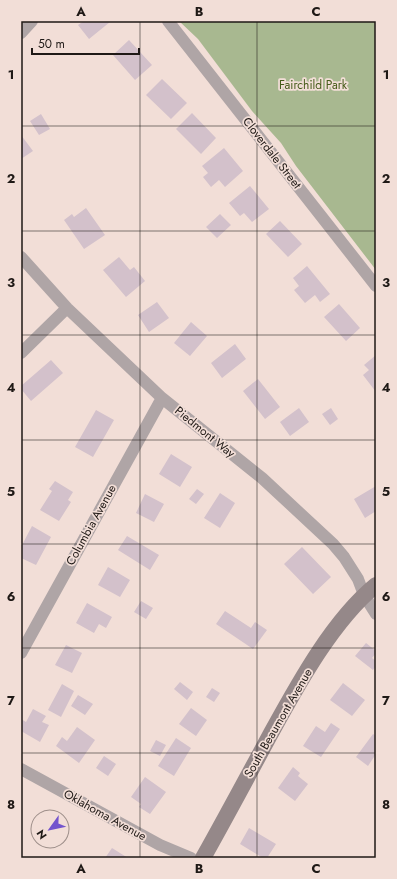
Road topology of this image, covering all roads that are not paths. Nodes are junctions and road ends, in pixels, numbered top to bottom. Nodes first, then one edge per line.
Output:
1 (32, 21) edge
2 (168, 21) edge
3 (21, 33) edge
4 (21, 257) edge
5 (376, 286) edge
6 (67, 308) junction
7 (21, 353) edge
8 (162, 398) junction
9 (370, 590) edge
10 (376, 614) edge
11 (21, 653) edge
12 (21, 769) edge
13 (191, 858) edge
14 (203, 858) edge

1 - 3 street
2 - 5 street, Cloverdale Street
4 - 6 street, Piedmont Way
6 - 7 street
6 - 8 street, Piedmont Way
8 - 9 street, Piedmont Way
8 - 11 street, Columbia Avenue
9 - 10 street, Piedmont Way
9 - 14 street, South Beaumont Avenue
12 - 13 street, Oklahoma Avenue

